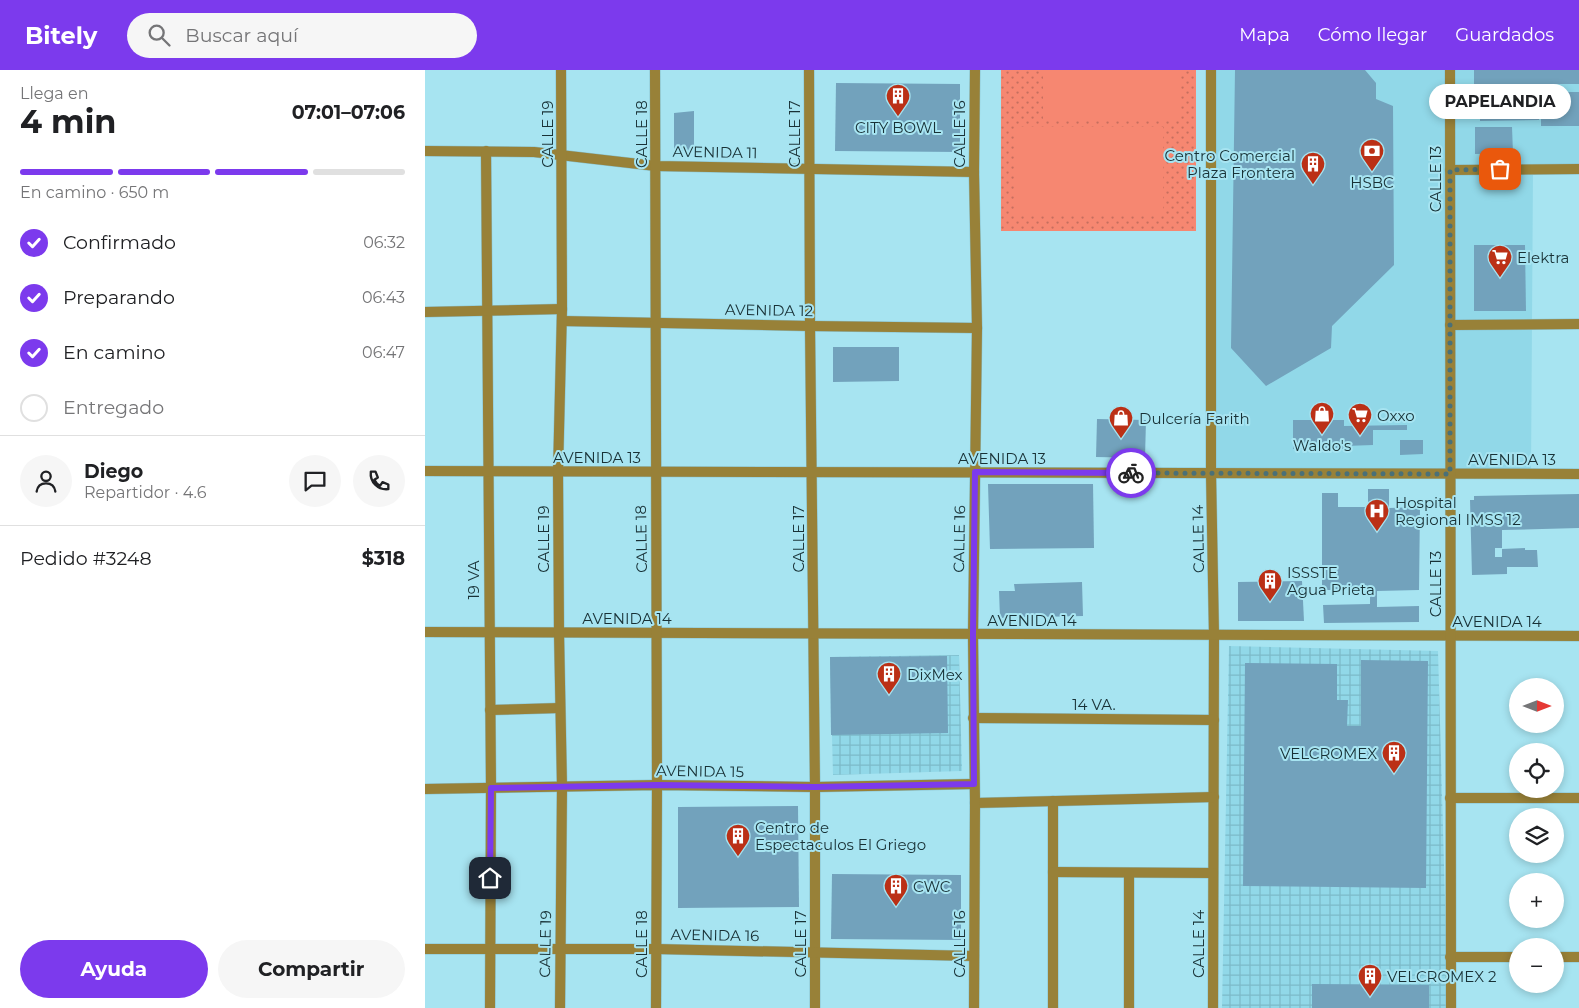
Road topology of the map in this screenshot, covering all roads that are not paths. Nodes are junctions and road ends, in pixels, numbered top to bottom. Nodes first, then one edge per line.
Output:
1 (561, 70) edge
2 (655, 70) edge
3 (809, 70) edge
4 (975, 70) edge
5 (1211, 70) edge
6 (1450, 70) edge
7 (425, 151) edge
8 (486, 151) junction
9 (562, 154) junction
10 (656, 166) junction
11 (1579, 169) edge
12 (809, 170) junction
13 (1450, 170) junction
14 (974, 172) junction
15 (562, 309) junction
16 (486, 310) junction
17 (425, 312) edge
18 (562, 321) junction
19 (656, 323) junction
20 (1579, 324) edge
21 (1450, 325) junction
22 (810, 326) junction
23 (977, 328) junction
24 (425, 472) edge
25 (488, 472) junction
26 (558, 472) junction
27 (655, 472) junction
28 (975, 472) junction
29 (812, 473) junction
30 (1211, 473) junction
31 (1450, 474) junction
32 (1579, 474) edge
33 (425, 632) edge
34 (489, 632) junction
35 (559, 632) junction
36 (657, 633) junction
37 (813, 634) junction
38 (973, 635) junction
39 (1214, 635) junction
40 (1450, 636) junction
41 (1579, 636) edge
42 (561, 708) junction
43 (490, 710) junction
44 (973, 718) junction
45 (1214, 720) junction
46 (974, 784) junction
47 (657, 785) junction
48 (562, 787) junction
49 (815, 787) junction
50 (491, 788) junction
51 (425, 789) edge
52 (1214, 797) junction
53 (1451, 798) junction
54 (1579, 798) edge
55 (1053, 801) junction
56 (975, 803) junction
57 (1053, 872) junction
58 (1129, 873) junction
59 (1213, 873) junction
60 (560, 949) junction
61 (656, 949) junction
62 (425, 950) edge
63 (490, 950) junction
64 (816, 952) junction
65 (974, 956) junction
66 (1451, 957) junction
67 (1509, 957) edge
68 (1564, 957) edge
69 (1579, 957) edge
70 (490, 1008) edge
71 (560, 1008) edge
72 (656, 1008) edge
73 (815, 1008) edge
74 (974, 1008) edge
75 (1053, 1008) edge
76 (1129, 1008) edge
77 (1213, 1008) edge
78 (1451, 1008) edge

1 - 9 street, CALLE 19
2 - 10 street, CALLE 18
3 - 12 street, CALLE 17
4 - 14 street, CALLE 16
5 - 30 street, CALLE 14
6 - 13 street, CALLE 13
7 - 8 street, AVENIDA 11
8 - 9 street, AVENIDA 11
8 - 16 street, 19 VA
9 - 10 street, AVENIDA 11
9 - 15 street, CALLE 19
10 - 12 street, AVENIDA 11
10 - 19 street, CALLE 18
11 - 13 street
12 - 14 street, AVENIDA 11
12 - 22 street, CALLE 17
13 - 21 street, CALLE 13
14 - 23 street, CALLE 16
15 - 16 street
15 - 18 street, CALLE 19
16 - 17 street
16 - 25 street, 19 VA
18 - 19 street, AVENIDA 12
18 - 26 street, CALLE 19
19 - 22 street, AVENIDA 12
19 - 27 street, CALLE 18
20 - 21 street
21 - 31 street, CALLE 13
22 - 23 street, AVENIDA 12
22 - 29 street, CALLE 17
23 - 28 street, CALLE 16
24 - 25 street, AVENIDA 13
25 - 26 street, AVENIDA 13
25 - 34 street, 19 VA
26 - 27 street, AVENIDA 13
26 - 35 street, CALLE 19
27 - 29 street, AVENIDA 13
27 - 36 street, CALLE 18
28 - 29 street, AVENIDA 13
28 - 30 street, AVENIDA 13
28 - 38 street, CALLE 16
29 - 37 street, CALLE 17
30 - 31 street, AVENIDA 13
30 - 39 street, CALLE 14
31 - 32 street, AVENIDA 13
31 - 40 street, CALLE 13
33 - 34 street, AVENIDA 14
34 - 35 street, AVENIDA 14
34 - 43 street, 19 VA
35 - 36 street, AVENIDA 14
35 - 42 street, CALLE 19
36 - 37 street, AVENIDA 14
36 - 47 street, CALLE 18
37 - 38 street, AVENIDA 14
37 - 49 street, CALLE 17
38 - 39 street, AVENIDA 14
38 - 44 street, CALLE 16
39 - 40 street, AVENIDA 14
39 - 45 street, CALLE 14
40 - 41 street, AVENIDA 14
40 - 53 street, CALLE 13
42 - 43 street
42 - 48 street, CALLE 19
43 - 50 street, 19 VA
44 - 45 street, 14 VA.
44 - 46 street, CALLE 16
45 - 52 street, CALLE 14
46 - 49 street, AVENIDA 15
46 - 56 street, CALLE 16
47 - 48 street, AVENIDA 15
47 - 49 street, AVENIDA 15
47 - 61 street, CALLE 18
48 - 50 street, AVENIDA 15
48 - 60 street, CALLE 19
49 - 64 street, CALLE 17
50 - 51 street, AVENIDA 15
50 - 63 street, 19 VA
52 - 55 street
52 - 59 street, CALLE 14
53 - 54 street
53 - 66 street, CALLE 13
55 - 56 street
55 - 57 street
56 - 65 street, CALLE 16
57 - 58 street
57 - 75 street
58 - 59 street
58 - 76 street
59 - 77 street, CALLE 14
60 - 61 street, AVENIDA 16
60 - 63 street, AVENIDA 16
60 - 71 street, CALLE 19
61 - 64 street, AVENIDA 16
61 - 72 street, CALLE 18
62 - 63 street, AVENIDA 16
63 - 70 street, 19 VA
64 - 65 street, AVENIDA 16
64 - 73 street, CALLE 17
65 - 74 street, CALLE 16
66 - 67 street
66 - 78 street, CALLE 13
68 - 69 street

